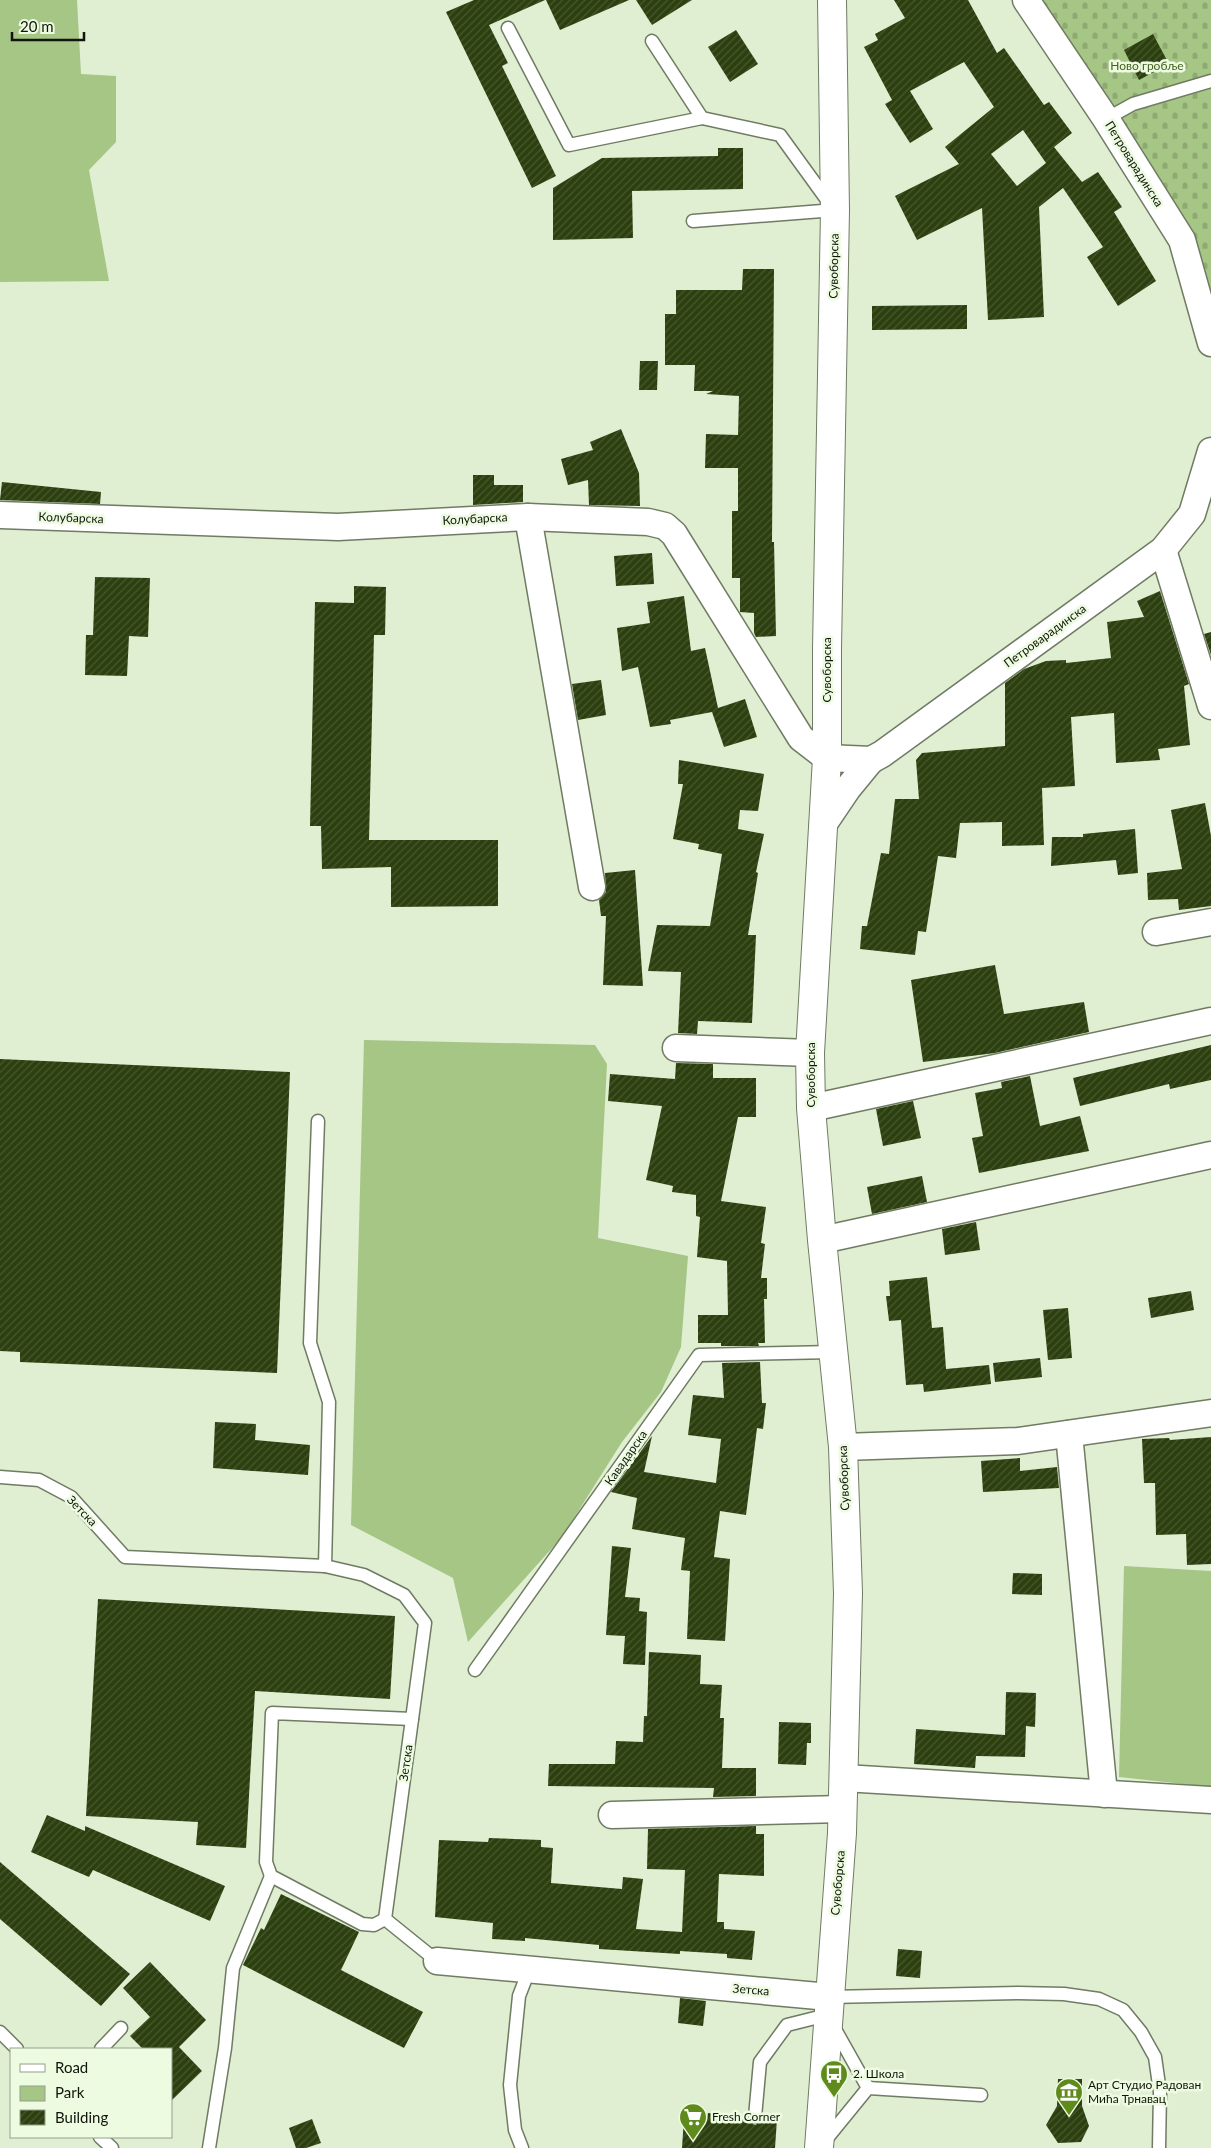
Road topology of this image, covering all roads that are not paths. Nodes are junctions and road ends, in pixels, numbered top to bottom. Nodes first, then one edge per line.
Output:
1 (832, 0) edge
2 (1026, 0) edge
3 (508, 28) dead end
4 (652, 41) dead end
5 (1211, 81) edge
6 (702, 118) junction
7 (1106, 118) junction
8 (835, 210) junction
9 (693, 221) dead end
10 (1211, 343) edge
11 (1211, 451) edge
12 (1202, 514) edge
13 (0, 515) edge
14 (528, 516) junction
15 (1163, 550) junction
16 (1211, 706) edge
17 (827, 758) junction
18 (871, 760) junction
19 (822, 825) junction
20 (592, 887) dead end
21 (1211, 922) edge
22 (1156, 932) dead end
23 (1211, 1021) edge
24 (676, 1048) dead end
25 (810, 1053) junction
26 (811, 1108) junction
27 (318, 1121) dead end
28 (1211, 1155) edge
29 (822, 1240) junction
30 (833, 1352) junction
31 (1211, 1413) edge
32 (1069, 1434) junction
33 (843, 1447) junction
34 (0, 1477) edge
35 (325, 1566) junction
36 (475, 1670) dead end
37 (412, 1719) junction
38 (844, 1778) junction
39 (1104, 1794) junction
40 (1211, 1800) edge
41 (842, 1809) junction
42 (612, 1815) dead end
43 (271, 1876) junction
44 (385, 1919) junction
45 (437, 1961) joint
46 (529, 1970) junction
47 (828, 2006) junction
48 (121, 2028) dead end
49 (0, 2032) edge
50 (16, 2048) edge
51 (103, 2048) edge
52 (868, 2088) junction
53 (981, 2095) dead end
54 (755, 2117) dead end
55 (101, 2138) edge
56 (112, 2148) edge
57 (209, 2148) edge
58 (522, 2148) edge
59 (819, 2148) edge
60 (1159, 2148) edge

1 - 8 main road, Сувоборска
2 - 7 street, Петроварадинска
3 - 6 lane
4 - 6 lane
5 - 7 lane
6 - 8 lane
7 - 10 street, Петроварадинска
8 - 9 lane
8 - 17 main road, Сувоборска
11 - 12 street, Петроварадинска
12 - 15 street, Петроварадинска
13 - 14 street, Колубарска
14 - 17 street, Колубарска
14 - 20 street
15 - 16 street
15 - 18 street, Петроварадинска
17 - 18 street
17 - 19 main road, Сувоборска
18 - 19 street, Петроварадинска
19 - 25 main road, Сувоборска
21 - 22 street
23 - 26 street
24 - 25 street
25 - 26 main road, Сувоборска
26 - 29 main road, Сувоборска
27 - 35 lane
28 - 29 street
29 - 30 main road, Сувоборска
30 - 33 main road, Сувоборска
30 - 36 lane, Кавадарска
31 - 32 street
32 - 33 street
32 - 39 street
33 - 38 main road, Сувоборска
34 - 35 lane, Зетска
35 - 37 lane, Зетска
37 - 43 lane
37 - 44 lane, Зетска
38 - 39 street
38 - 41 main road, Сувоборска
39 - 40 street
41 - 42 street
41 - 47 main road, Сувоборска
43 - 44 lane
43 - 57 lane
44 - 45 lane, Зетска
45 - 46 street, Зетска
46 - 47 street, Зетска
46 - 58 lane
47 - 52 lane
47 - 54 lane
47 - 59 main road, Сувоборска
47 - 60 lane
48 - 51 lane
49 - 50 lane
52 - 53 lane
52 - 59 lane
55 - 56 lane

